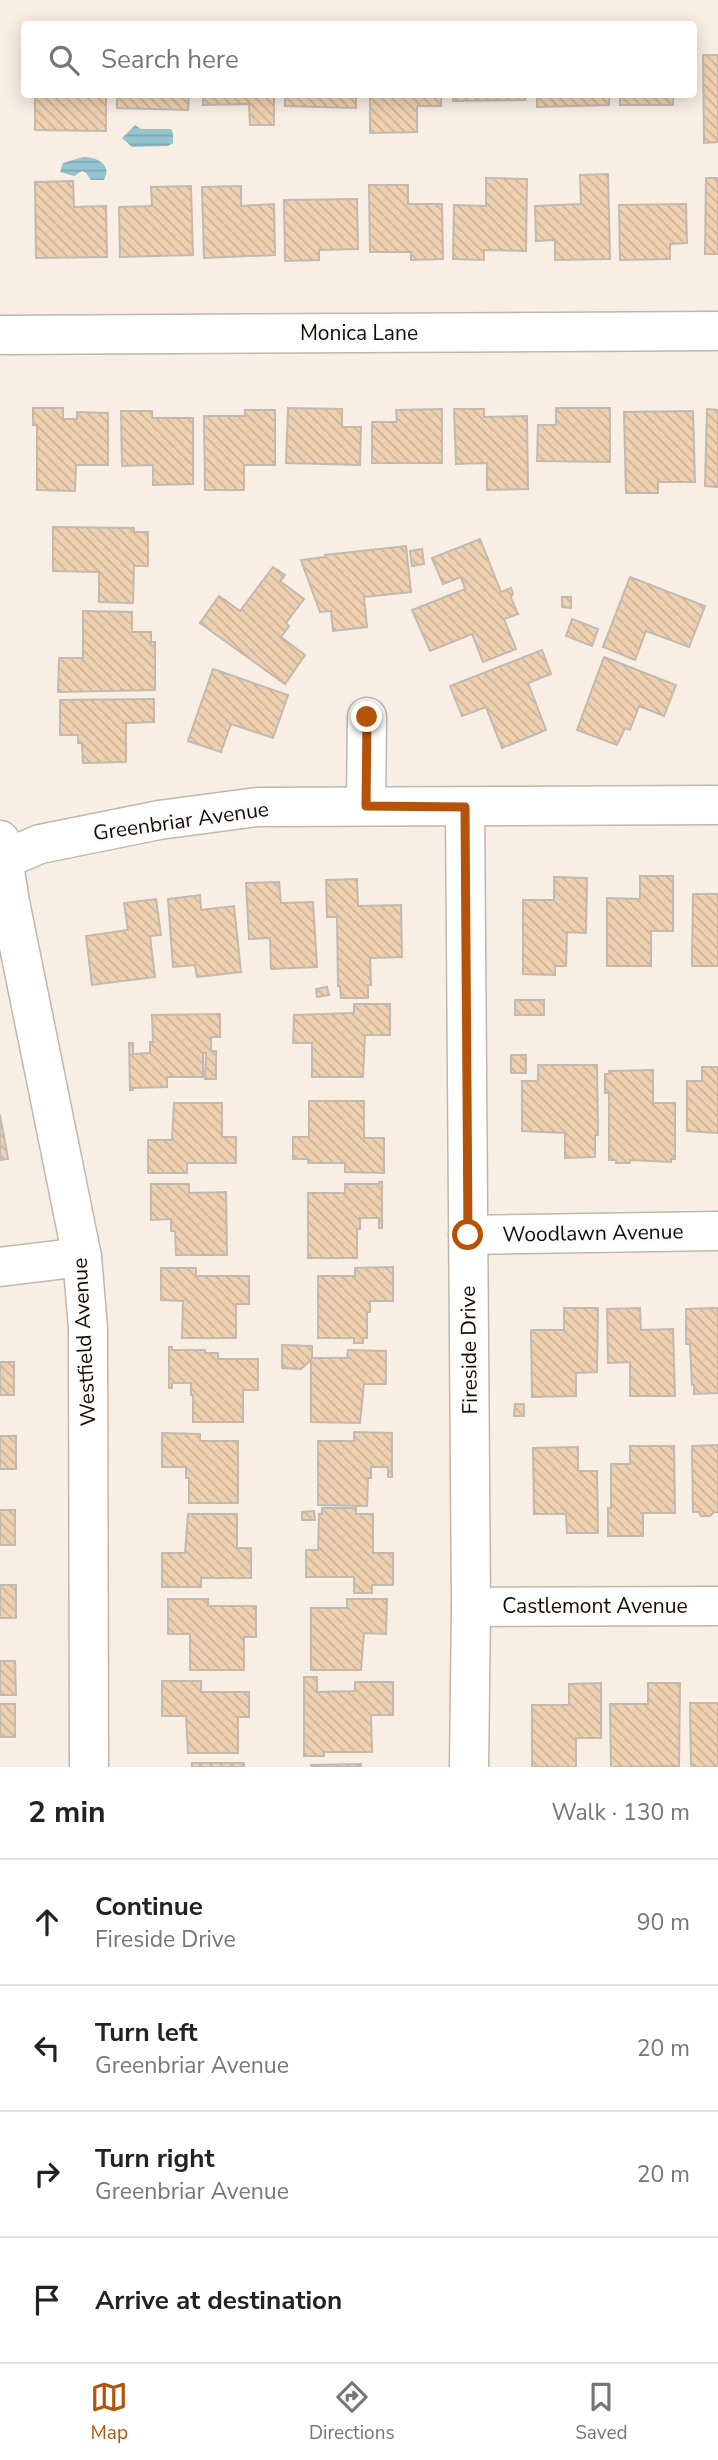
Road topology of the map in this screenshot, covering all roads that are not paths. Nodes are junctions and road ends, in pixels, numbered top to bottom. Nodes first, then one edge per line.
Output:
1 (718, 331) edge
2 (0, 335) edge
3 (367, 717) dead end
4 (718, 805) edge
5 (366, 806) junction
6 (465, 807) junction
7 (1, 854) edge
8 (718, 1231) edge
9 (468, 1235) junction
10 (82, 1257) junction
11 (0, 1267) edge
12 (718, 1606) edge
13 (471, 1607) junction
14 (89, 1767) edge
15 (469, 1767) edge

1 - 2 street, Monica Lane
3 - 5 street
4 - 6 street, Greenbriar Avenue
5 - 6 street, Greenbriar Avenue
5 - 7 street, Greenbriar Avenue
6 - 9 street, Fireside Drive
7 - 10 street, Westfield Avenue
8 - 9 street, Woodlawn Avenue
9 - 13 street, Fireside Drive
10 - 11 street
10 - 14 street, Westfield Avenue
12 - 13 street, Castlemont Avenue
13 - 15 street, Fireside Drive

